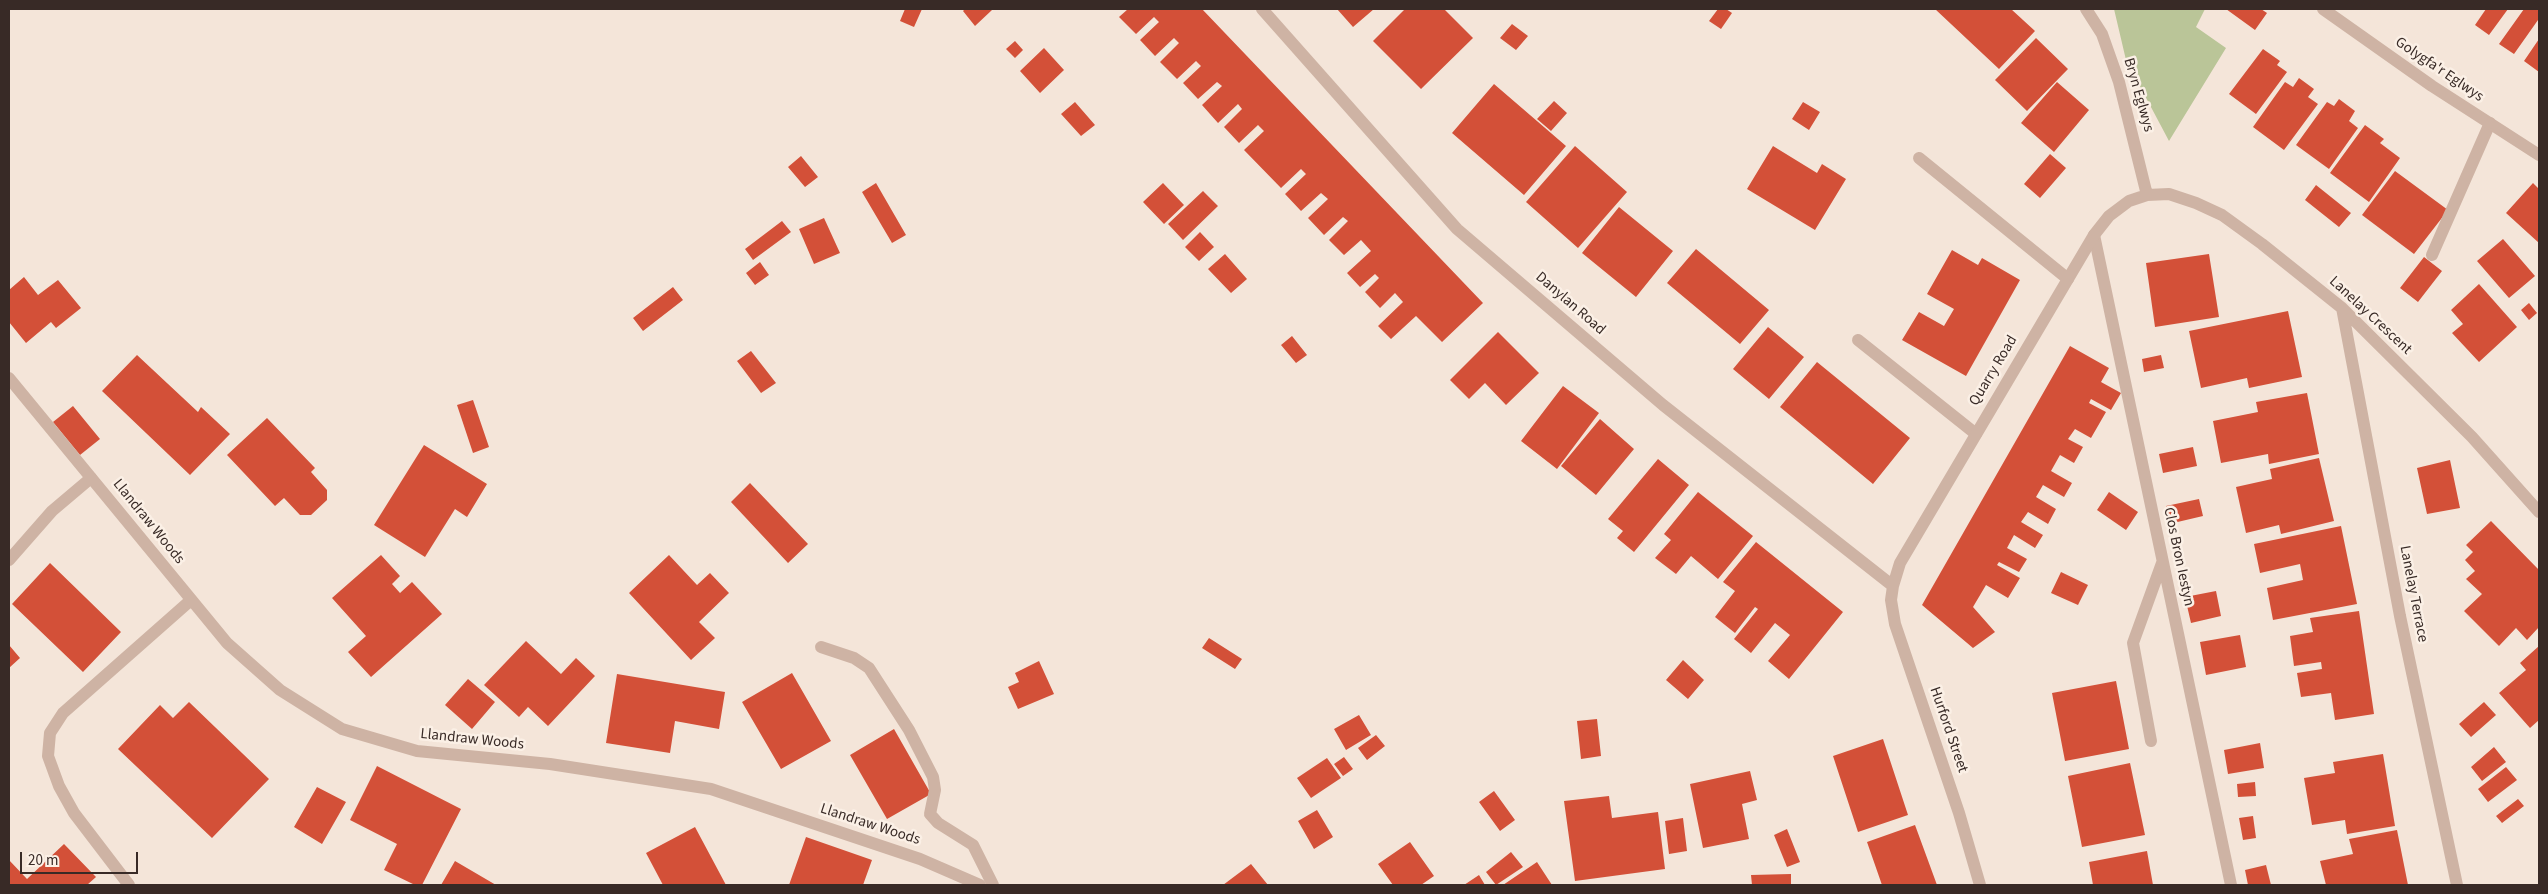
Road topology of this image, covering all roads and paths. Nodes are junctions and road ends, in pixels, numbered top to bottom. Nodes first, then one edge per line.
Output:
1 (1262, 9) edge
2 (2086, 9) edge
3 (2323, 9) edge
4 (2490, 123) junction
5 (2539, 155) edge
6 (1919, 158) dead end
7 (2147, 195) junction
8 (2094, 235) junction
9 (2432, 255) dead end
10 (2068, 279) junction
11 (2342, 308) junction
12 (1858, 340) dead end
13 (9, 378) edge
14 (1976, 434) junction
15 (91, 478) junction
16 (2539, 512) edge
17 (9, 560) edge
18 (2162, 562) junction
19 (1893, 586) junction
20 (192, 600) junction
21 (821, 647) dead end
22 (2151, 741) dead end
23 (129, 885) edge
24 (980, 885) edge
25 (993, 885) edge
26 (1980, 885) edge
27 (2231, 885) edge
28 (2457, 885) edge

1 - 19 street, Danylan Road
2 - 7 street, Bryn Eglwys
3 - 4 street, Golygfa'r Eglwys
4 - 5 street, Golygfa'r Eglwys
4 - 9 street
6 - 10 street
7 - 8 street, Quarry Road
7 - 11 street, Lanelay Crescent
8 - 10 street, Quarry Road
8 - 18 street, Clos Bron Iestyn
10 - 14 street, Quarry Road
11 - 16 street, Lanelay Crescent
11 - 28 street, Lanelay Terrace
12 - 14 street
13 - 15 street, Llandraw Woods
14 - 19 street, Quarry Road
15 - 17 street
15 - 20 street, Llandraw Woods
18 - 22 street
18 - 27 street, Clos Bron Iestyn
19 - 26 street, Hurford Street
20 - 23 street
20 - 24 street, Llandraw Woods
21 - 25 street

